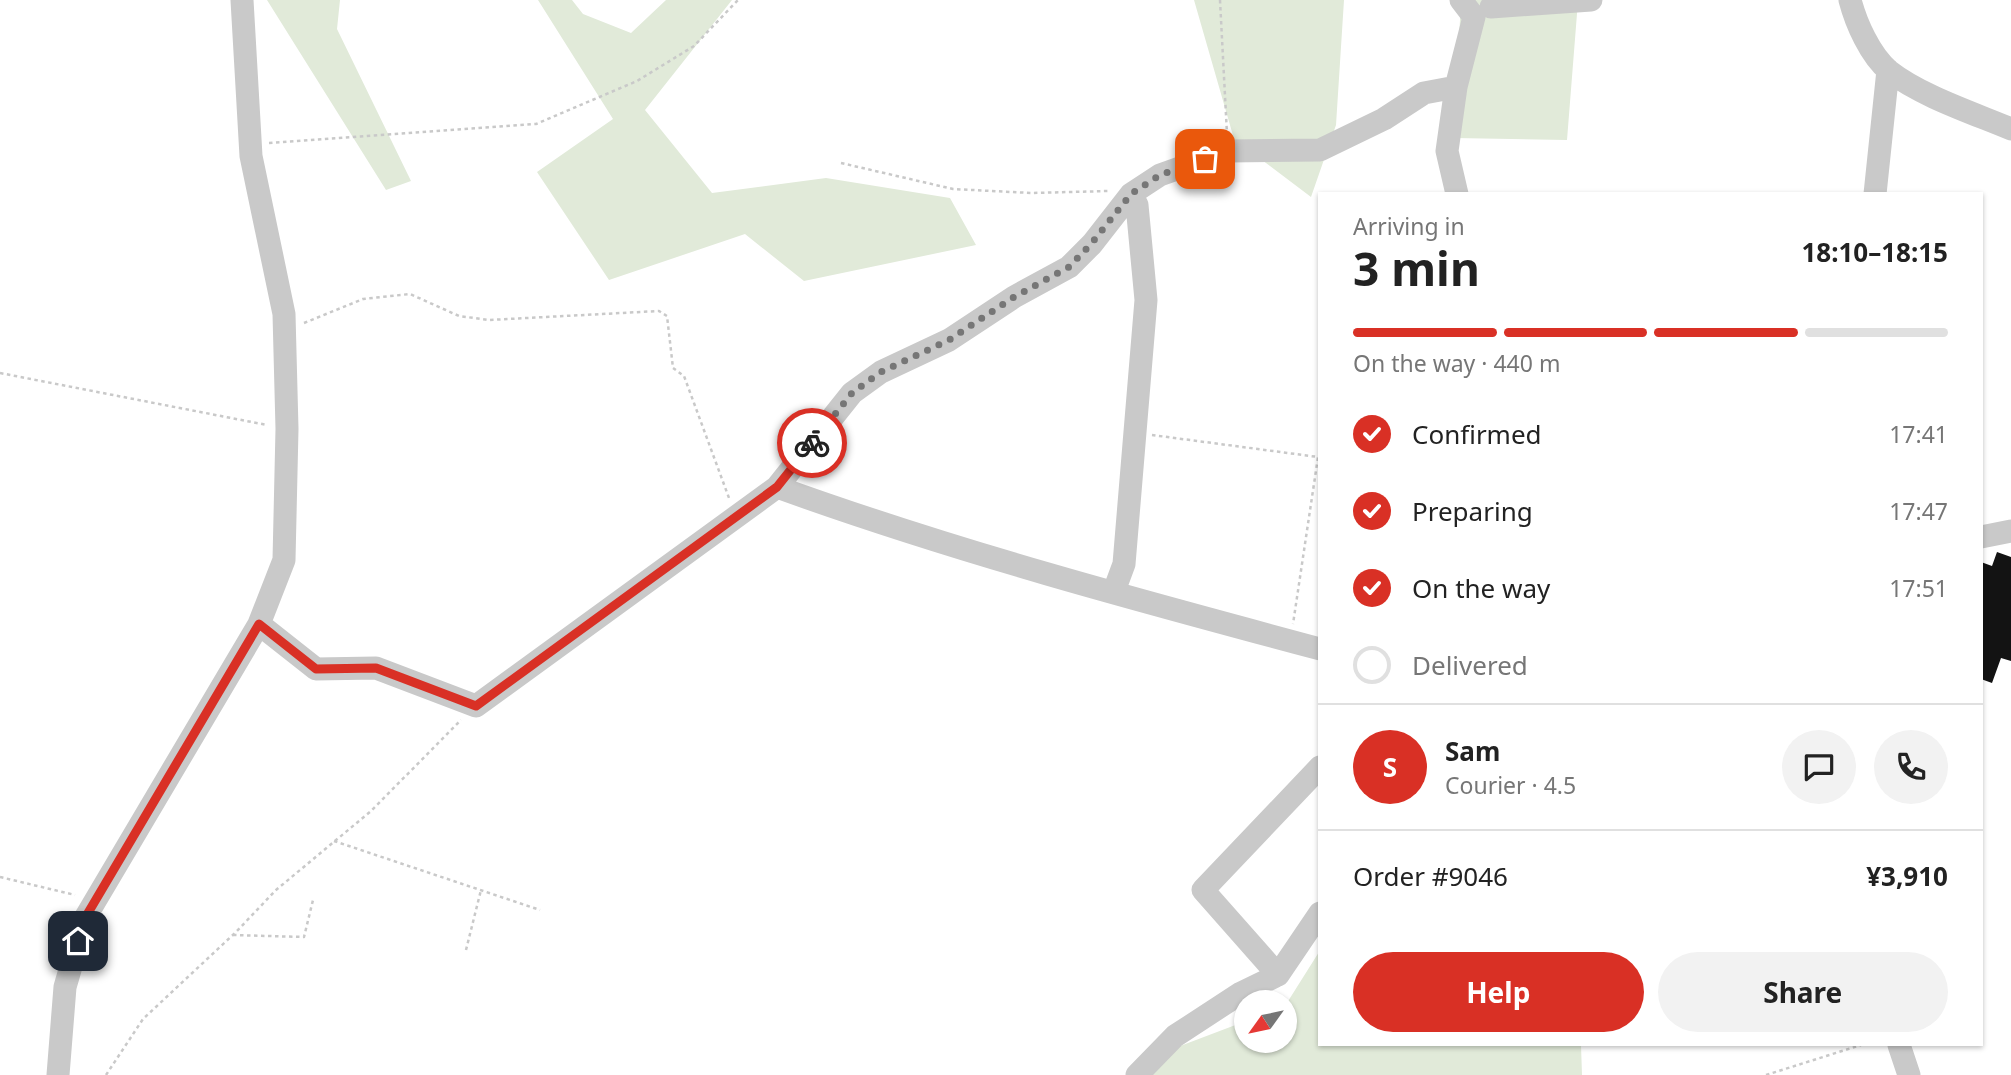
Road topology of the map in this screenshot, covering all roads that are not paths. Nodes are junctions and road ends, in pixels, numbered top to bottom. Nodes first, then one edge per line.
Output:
1 (242, 0) edge
2 (1591, 0) edge
3 (1850, 0) edge
4 (1480, 6) edge
5 (1888, 70) junction
6 (1456, 87) junction
7 (2011, 129) edge
8 (1457, 192) edge
9 (1875, 192) edge
10 (1131, 194) junction
11 (777, 487) junction
12 (2011, 531) edge
13 (1983, 537) edge
14 (1114, 592) junction
15 (259, 624) junction
16 (1318, 648) edge
17 (1318, 768) edge
18 (1318, 916) edge
19 (1278, 975) junction
20 (1899, 1046) edge
21 (58, 1075) edge
22 (1137, 1075) edge
23 (1909, 1075) edge

1 - 15 street
2 - 4 street
3 - 5 street
4 - 6 street
5 - 7 street
5 - 9 street
6 - 8 street
6 - 10 street
10 - 11 street
10 - 14 street
11 - 14 street
11 - 15 street
12 - 13 street
14 - 16 street
15 - 21 street
17 - 19 street
18 - 19 street
19 - 22 street
20 - 23 street

